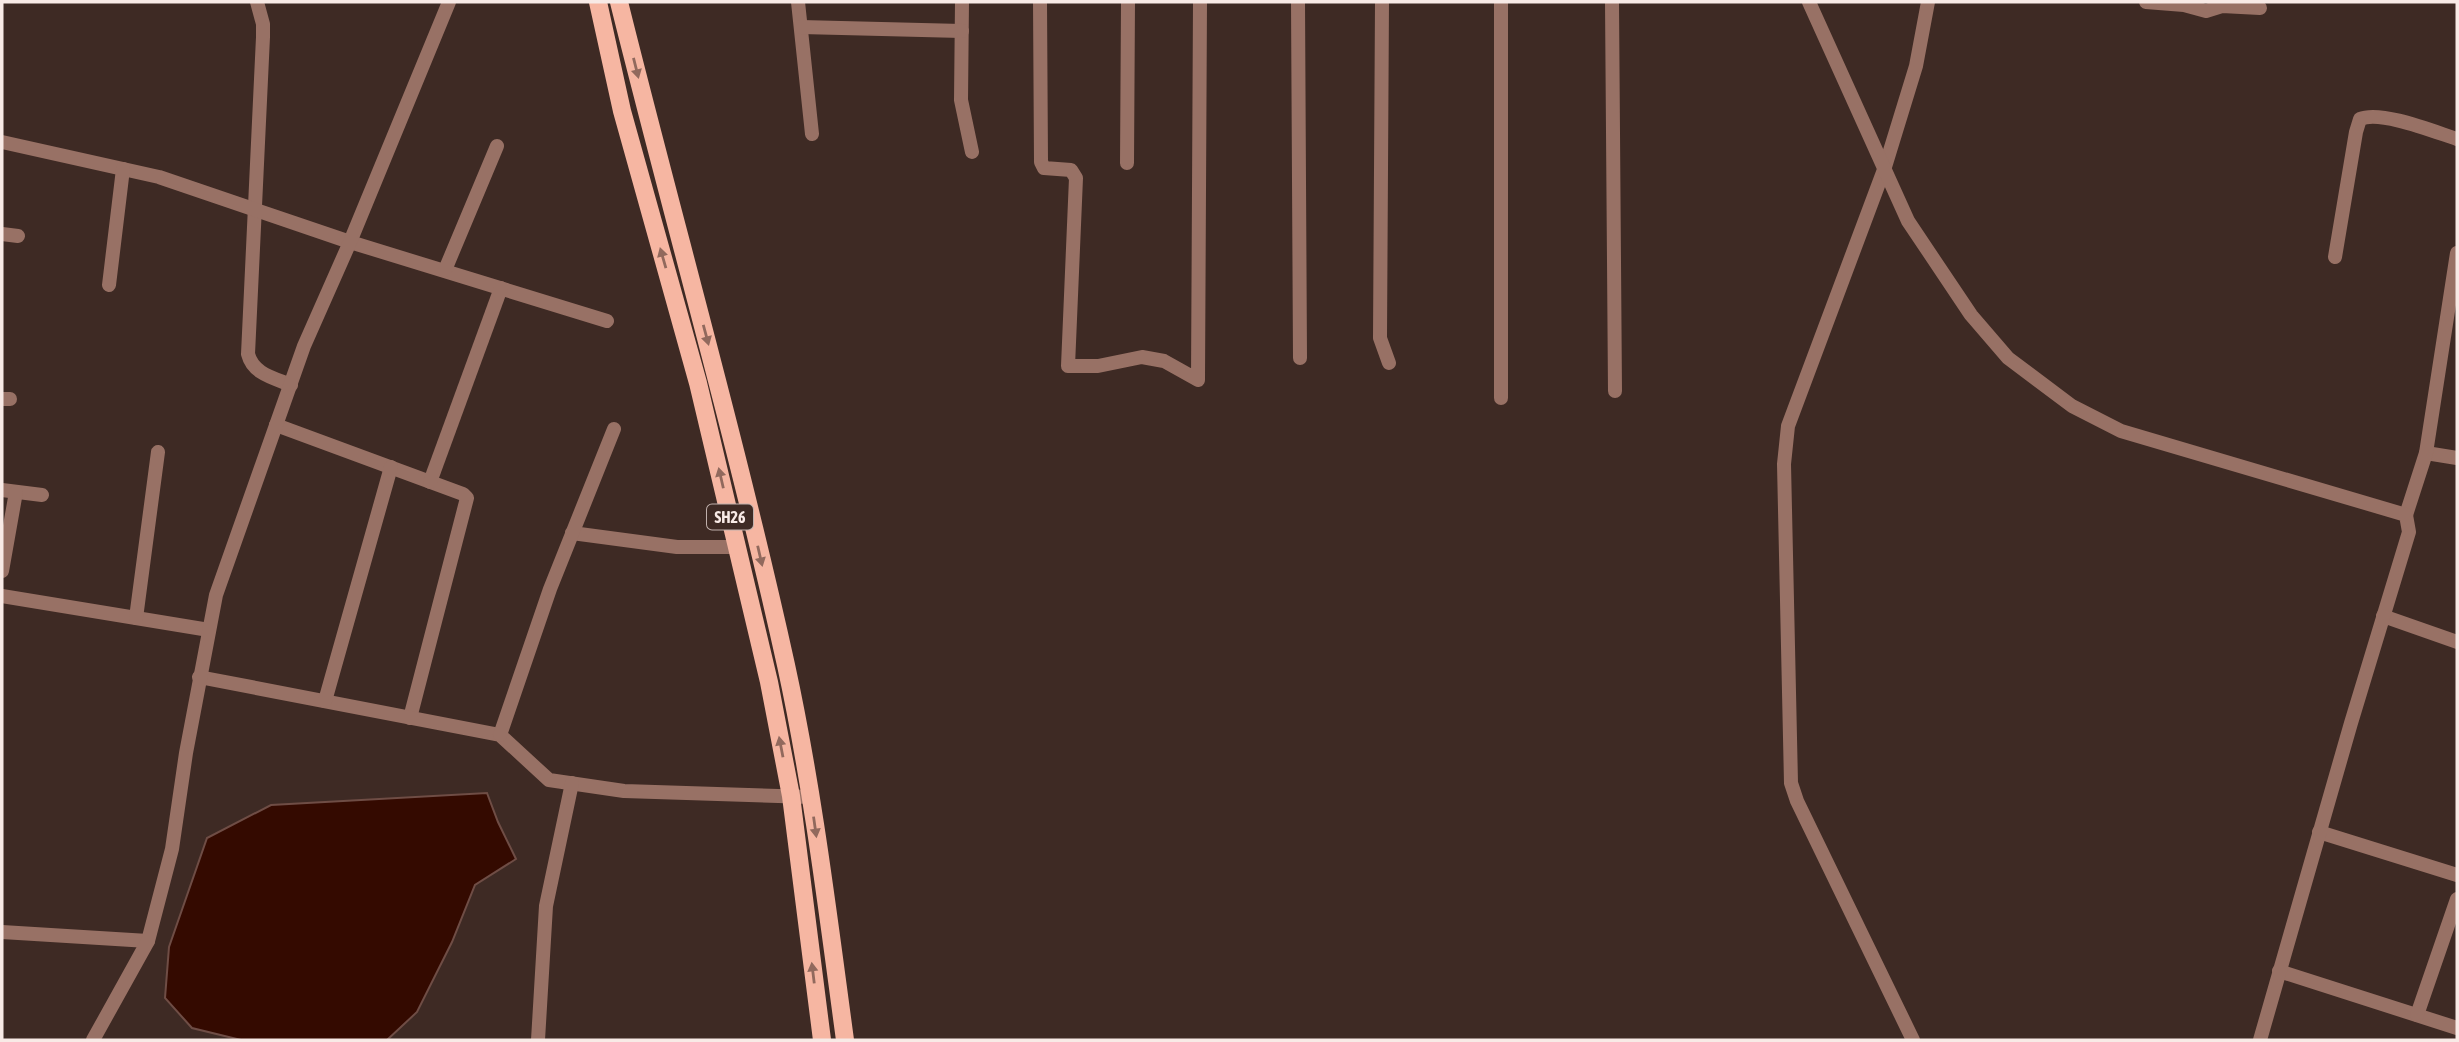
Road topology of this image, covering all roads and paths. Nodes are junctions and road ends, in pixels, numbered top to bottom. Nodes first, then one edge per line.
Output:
1 (257, 2) edge
2 (449, 2) edge
3 (598, 2) edge
4 (620, 2) edge
5 (798, 2) edge
6 (962, 2) edge
7 (1040, 2) edge
8 (1128, 2) edge
9 (1200, 2) edge
10 (1298, 2) edge
11 (1382, 2) edge
12 (1501, 2) edge
13 (1612, 2) edge
14 (1809, 2) edge
15 (1927, 2) edge
16 (2146, 2) edge
17 (2260, 8) dead end
18 (801, 27) junction
19 (962, 31) junction
20 (812, 134) dead end
21 (2457, 139) edge
22 (2, 142) edge
23 (496, 146) dead end
24 (972, 152) dead end
25 (1127, 163) dead end
26 (1885, 167) junction
27 (123, 169) junction
28 (256, 209) junction
29 (2, 234) edge
30 (18, 236) dead end
31 (351, 242) junction
32 (2457, 253) edge
33 (2335, 257) dead end
34 (445, 270) junction
35 (109, 285) dead end
36 (501, 288) junction
37 (607, 321) dead end
38 (1300, 358) dead end
39 (1389, 363) dead end
40 (291, 385) junction
41 (1615, 391) dead end
42 (1501, 398) dead end
43 (276, 425) junction
44 (614, 429) dead end
45 (158, 452) dead end
46 (2426, 453) junction
47 (2457, 458) edge
48 (391, 467) junction
49 (430, 482) junction
50 (9, 491) edge
51 (42, 495) dead end
52 (2406, 515) junction
53 (572, 533) junction
54 (737, 547) junction
55 (2, 571) edge
56 (2, 596) edge
57 (2383, 615) junction
58 (136, 618) junction
59 (209, 630) junction
60 (2457, 642) edge
61 (200, 677) junction
62 (325, 701) junction
63 (410, 718) junction
64 (500, 735) junction
65 (572, 783) junction
66 (791, 796) junction
67 (811, 797) junction
68 (2319, 832) junction
69 (2457, 875) edge
70 (2457, 899) edge
71 (2, 932) edge
72 (148, 941) junction
73 (2278, 971) junction
74 (2417, 1015) junction
75 (2457, 1028) edge
76 (93, 1040) edge
77 (538, 1040) edge
78 (822, 1040) edge
79 (845, 1040) edge
80 (1913, 1040) edge
81 (2260, 1040) edge

1 - 28 street
2 - 31 street
54 -> 3 main road, SH26
4 -> 67 main road, SH26
5 - 18 street
6 - 19 street
7 - 9 street
8 - 25 street
10 - 38 street
11 - 39 street
12 - 42 street
13 - 41 street
14 - 26 street
15 - 26 street
16 - 17 street
18 - 19 street
18 - 20 street
19 - 24 street
21 - 33 street
22 - 27 street
23 - 34 street
26 - 52 street
26 - 80 street
27 - 28 street
27 - 35 street
28 - 31 street
28 - 40 street
29 - 30 street
31 - 34 street
31 - 40 street
32 - 46 street
34 - 36 street
36 - 37 street
36 - 49 street
40 - 43 street
43 - 48 street
43 - 59 street
44 - 53 street
45 - 58 street
46 - 47 street
46 - 52 street
48 - 49 street
48 - 62 street
49 - 63 street
50 - 51 street
50 - 55 street
52 - 57 street
53 - 54 street
53 - 64 street
66 -> 54 main road, SH26
56 - 58 street
57 - 60 street
57 - 68 street
58 - 59 street
59 - 61 street
61 - 62 street
61 - 72 street
62 - 63 street
63 - 64 street
64 - 65 street
65 - 66 street
65 - 77 street
66 - 67 street
78 -> 66 main road, SH26
67 -> 79 main road, SH26
68 - 69 street
68 - 73 street
70 - 74 street
71 - 72 street
72 - 76 street
73 - 74 street
73 - 81 street
74 - 75 street

